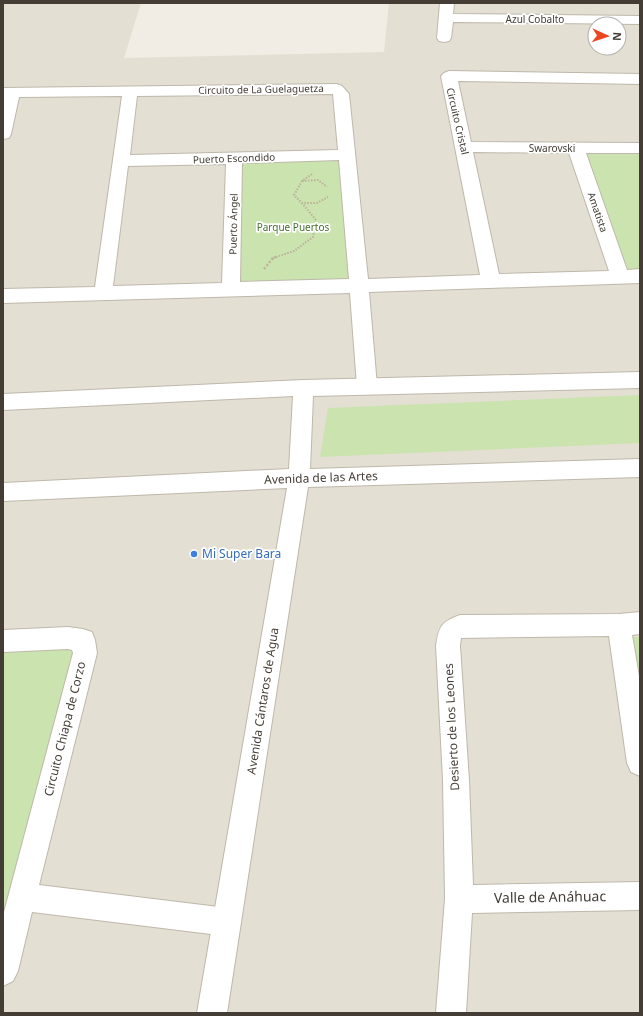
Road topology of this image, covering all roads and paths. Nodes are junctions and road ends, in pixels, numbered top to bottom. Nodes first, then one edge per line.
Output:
1 (447, 3) edge
2 (546, 3) edge
3 (446, 18) junction
4 (547, 19) junction
5 (640, 20) edge
6 (444, 38) dead end
7 (640, 79) edge
8 (130, 91) junction
9 (8, 93) edge
10 (3, 134) edge
11 (464, 147) junction
12 (576, 148) junction
13 (640, 148) edge
14 (339, 155) junction
15 (234, 158) junction
16 (121, 162) junction
17 (302, 181) junction
18 (302, 203) junction
19 (640, 276) edge
20 (620, 277) junction
21 (491, 282) junction
22 (360, 287) junction
23 (240, 290) junction
24 (103, 294) junction
25 (3, 296) edge
26 (640, 380) edge
27 (367, 386) junction
28 (303, 388) junction
29 (3, 402) edge
30 (640, 468) edge
31 (299, 478) junction
32 (3, 492) edge
33 (630, 624) edge
34 (3, 641) edge
35 (640, 763) edge
36 (640, 896) edge
37 (22, 897) junction
38 (459, 898) junction
39 (227, 922) junction
40 (3, 971) edge
41 (212, 1013) edge
42 (451, 1013) edge

1 - 3 street
2 - 4 street
3 - 4 street, Azul Cobalto
3 - 6 street
4 - 5 street, Azul Cobalto
7 - 11 street, Circuito Cristal
8 - 9 street, Circuito de La Guelaguetza
8 - 14 street, Circuito de La Guelaguetza
8 - 16 street
9 - 10 street
11 - 12 street, Swarovski
11 - 21 street, Circuito Cristal
12 - 13 street, Swarovski
12 - 20 street, Amatista
14 - 15 street, Puerto Escondido
14 - 17 path
14 - 22 street, Circuito de La Guelaguetza
15 - 16 street, Puerto Escondido
15 - 23 street, Puerto Ángel
16 - 24 street
17 - 18 path
17 - 18 path
18 - 23 path
19 - 20 street
20 - 21 street
21 - 22 street
22 - 23 street
22 - 27 street, Circuito de La Guelaguetza
23 - 24 street
24 - 25 street
26 - 27 street
27 - 28 street
28 - 29 street
28 - 31 street, Avenida Cántaros de Agua
30 - 31 street, Avenida de las Artes
31 - 32 street, Avenida de las Artes
31 - 39 street, Avenida Cántaros de Agua
33 - 35 street
33 - 38 street, Desierto de los Leones
34 - 37 street, Circuito Chiapa de Corzo
36 - 38 street, Valle de Anáhuac
37 - 39 street
37 - 40 street, Circuito Chiapa de Corzo
38 - 42 street, Desierto de los Leones
39 - 41 street, Avenida Cántaros de Agua

